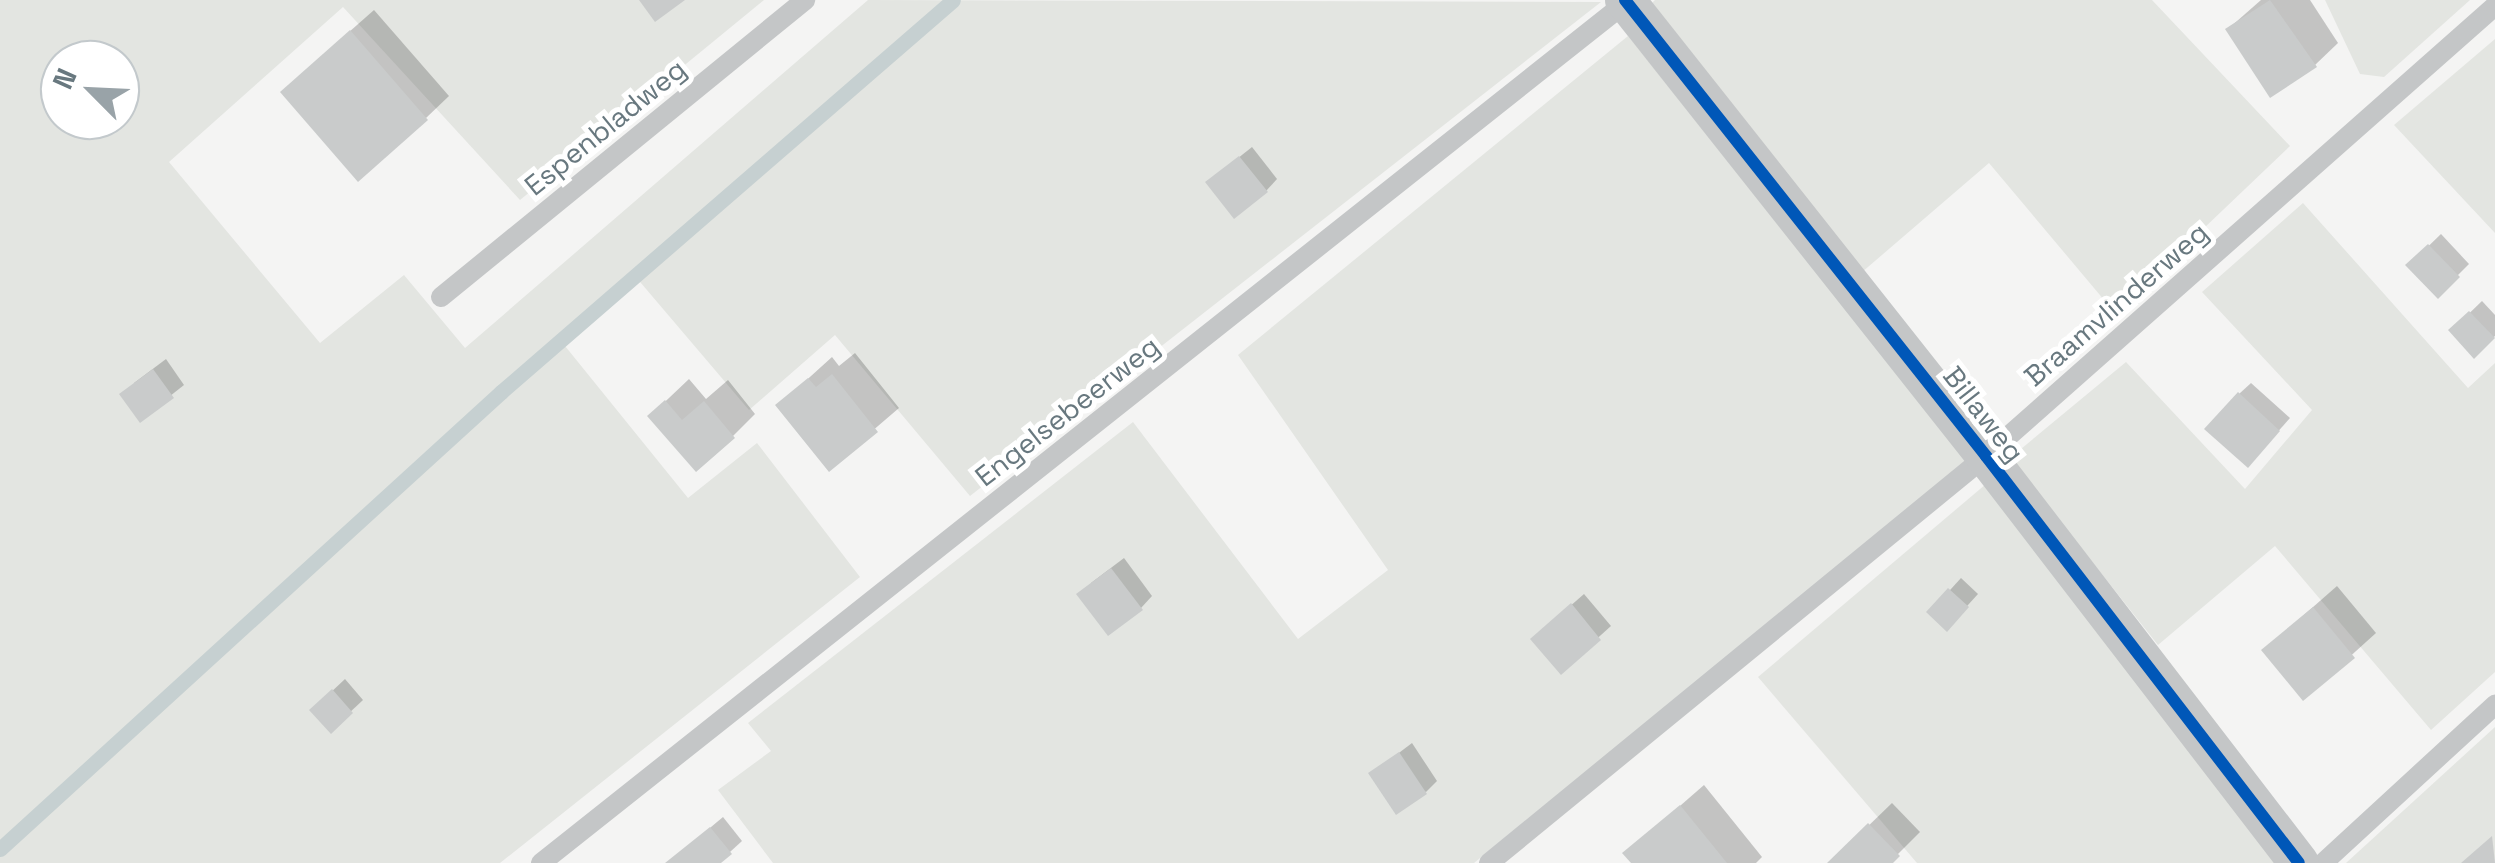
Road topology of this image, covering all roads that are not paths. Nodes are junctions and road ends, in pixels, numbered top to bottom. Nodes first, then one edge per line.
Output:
1 (804, 0) edge
2 (1627, 1) edge
3 (2495, 6) edge
4 (441, 297) dead end
5 (1986, 456) junction
6 (2495, 705) edge
7 (541, 863) edge
8 (1489, 863) edge
9 (2299, 863) edge
10 (2323, 863) edge

1 - 4 lane, Espenbladweg
2 - 5 street, Billaweg
2 - 7 lane, Engelsebeerweg
3 - 5 lane, Braamvlinderweg
5 - 8 lane, Braamvlinderweg
5 - 9 street, Billaweg
6 - 10 lane

